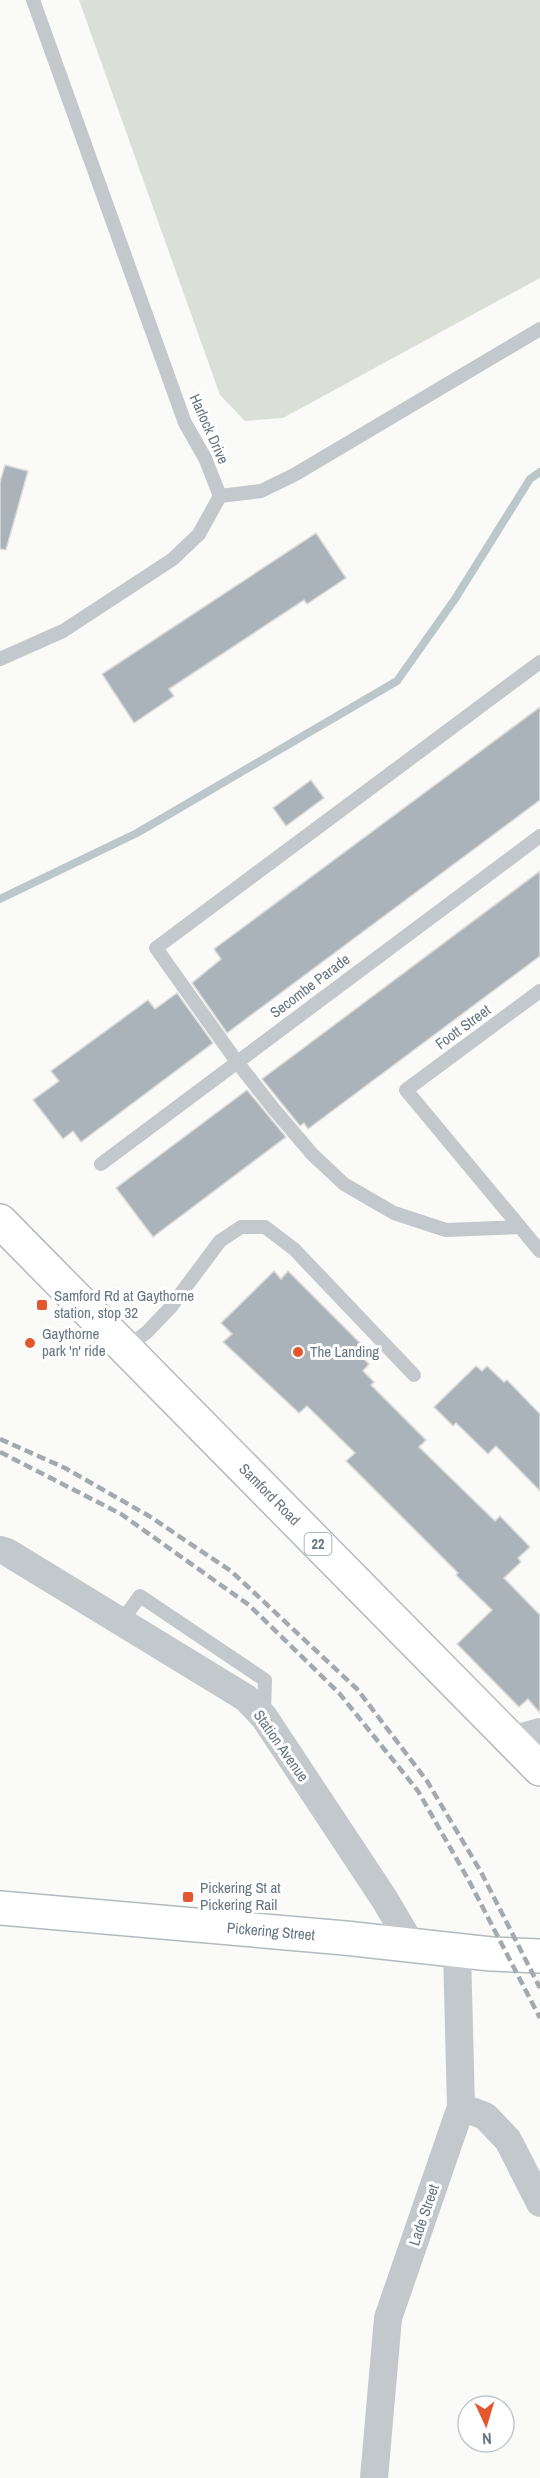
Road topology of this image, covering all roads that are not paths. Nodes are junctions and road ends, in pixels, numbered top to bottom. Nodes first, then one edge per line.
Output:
1 (33, 0) edge
2 (540, 328) edge
3 (220, 496) junction
4 (0, 659) edge
5 (540, 662) edge
6 (540, 836) edge
7 (540, 991) edge
8 (237, 1062) junction
9 (100, 1164) dead end
10 (0, 1221) edge
11 (520, 1227) junction
12 (540, 1251) edge
13 (126, 1348) junction
14 (414, 1375) dead end
15 (0, 1550) edge
16 (526, 1736) edge
17 (540, 1769) edge
18 (0, 1908) edge
19 (412, 1946) junction
20 (457, 1951) junction
21 (540, 1956) edge
22 (461, 2107) junction
23 (540, 2203) edge
24 (374, 2478) edge

1 - 3 lane, Harlock Drive
2 - 3 lane
3 - 4 lane
5 - 8 lane
6 - 8 lane, Secombe Parade
7 - 11 lane, Foott Street
8 - 9 lane, Secombe Parade
8 - 11 lane
10 - 13 main road, Samford Road / 22
11 - 12 lane
13 - 14 lane
13 - 16 main road, Samford Road / 22
15 - 19 street, Station Avenue
16 - 17 main road, Samford Road / 22
18 - 19 main road, Pickering Street
19 - 20 main road, Pickering Street
20 - 21 main road, Pickering Street
20 - 22 street, Lade Street
22 - 23 street
22 - 24 street, Lade Street

